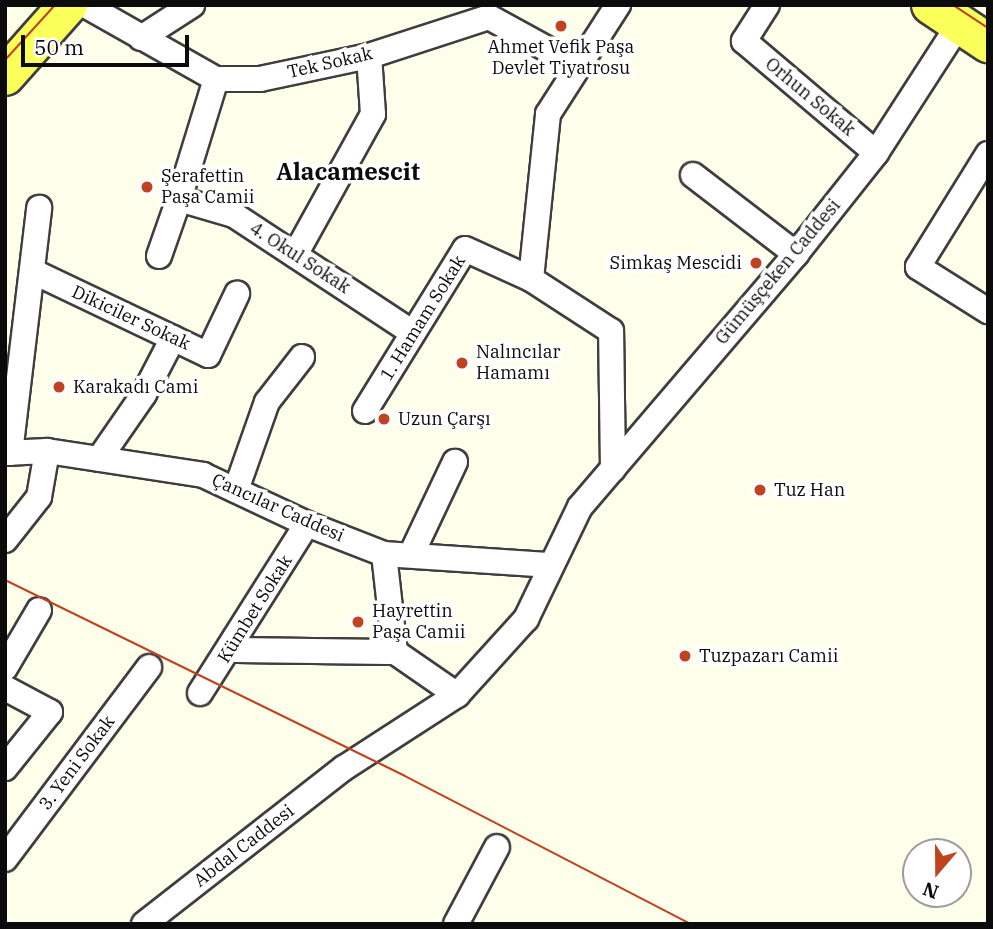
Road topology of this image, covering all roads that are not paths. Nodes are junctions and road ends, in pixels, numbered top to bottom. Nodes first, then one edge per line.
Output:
1 (68, 5) edge
2 (85, 5) edge
3 (192, 5) edge
4 (618, 5) edge
5 (768, 5) edge
6 (959, 24) edge
7 (141, 38) junction
8 (369, 56) junction
9 (578, 66) junction
10 (5, 76) edge
11 (216, 79) junction
12 (876, 153) junction
13 (988, 154) edge
14 (693, 175) dead end
15 (179, 199) junction
16 (39, 208) dead end
17 (796, 254) junction
18 (295, 255) junction
19 (159, 256) dead end
20 (32, 271) junction
21 (531, 279) junction
22 (237, 293) dead end
23 (17, 299) edge
24 (988, 311) edge
25 (413, 333) junction
26 (173, 338) junction
27 (302, 357) dead end
28 (365, 411) dead end
29 (47, 452) junction
30 (7, 453) edge
31 (99, 459) junction
32 (455, 462) dead end
33 (613, 469) junction
34 (236, 490) junction
35 (307, 524) junction
36 (5, 540) edge
37 (384, 554) junction
38 (411, 555) junction
39 (551, 565) junction
40 (39, 610) dead end
41 (230, 650) junction
42 (395, 652) junction
43 (149, 667) dead end
44 (5, 668) edge
45 (5, 688) edge
46 (200, 693) dead end
47 (457, 695) junction
48 (5, 768) edge
49 (497, 847) dead end
50 (5, 859) edge
51 (144, 924) edge
52 (456, 924) edge

1 - 10 main road
2 - 7 street, Tek Sokak
3 - 7 street
4 - 9 street
5 - 12 street, Orhun Sokak
6 - 12 street, Gümüşçeken Caddesi
7 - 11 street, Tek Sokak
8 - 9 street, Tek Sokak
8 - 11 street, Tek Sokak
8 - 18 street
9 - 21 street
11 - 15 street
12 - 17 street, Gümüşçeken Caddesi
13 - 24 street
14 - 17 street
15 - 18 street, 4. Okul Sokak
15 - 19 street
16 - 20 street
17 - 33 street, Gümüşçeken Caddesi
18 - 25 street, 4. Okul Sokak
20 - 23 street
20 - 26 street, Dikiciler Sokak
21 - 25 street, 1. Hamam Sokak
21 - 33 street
22 - 26 street, Dikiciler Sokak
23 - 30 street
25 - 28 street, 1. Hamam Sokak
26 - 31 street
27 - 34 street
29 - 30 street, Çancılar Caddesi
29 - 31 street, Çancılar Caddesi
29 - 36 street
31 - 34 street, Çancılar Caddesi
32 - 38 street
33 - 39 street, Gümüşçeken Caddesi
34 - 35 street, Çancılar Caddesi
35 - 37 street, Çancılar Caddesi
35 - 41 street, Kümbet Sokak
37 - 38 street, Çancılar Caddesi
37 - 42 street
38 - 39 street, Çancılar Caddesi
39 - 47 street, Gümüşçeken Caddesi
40 - 44 street
41 - 42 street
41 - 46 street, Kümbet Sokak
42 - 47 street
43 - 50 street, 3. Yeni Sokak
45 - 48 street
47 - 51 street, Abdal Caddesi
49 - 52 street

